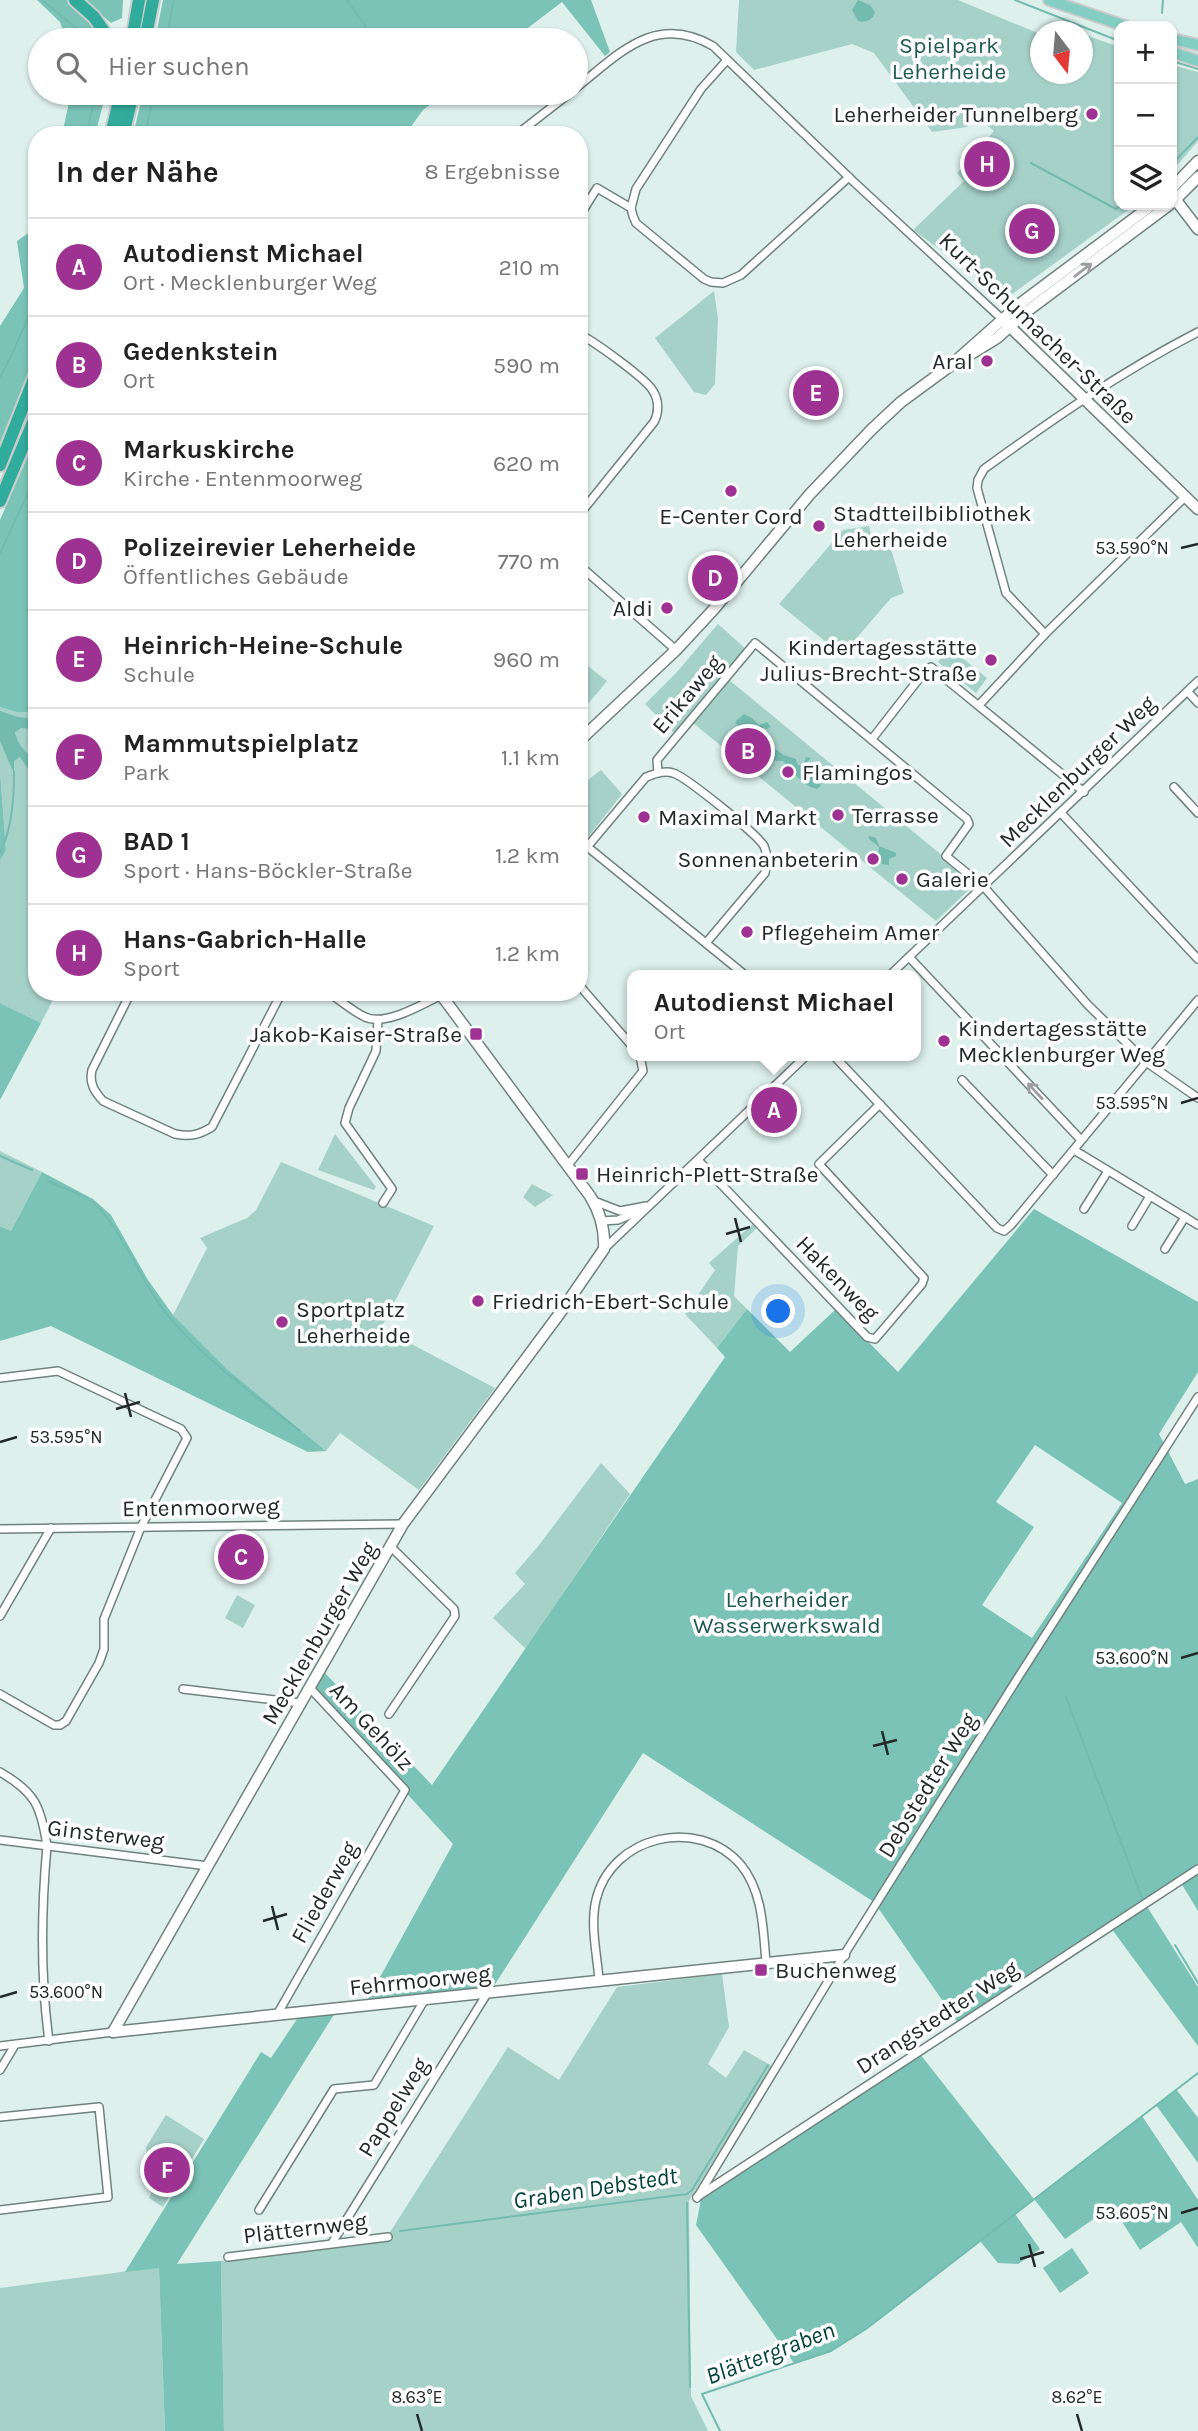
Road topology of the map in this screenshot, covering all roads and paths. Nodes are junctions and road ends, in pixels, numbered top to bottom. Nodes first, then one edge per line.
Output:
1 (75, 0) edge
2 (139, 0) edge
3 (153, 0) edge
4 (1049, 0) edge
5 (1108, 22) junction
6 (1114, 23) edge
7 (1114, 25) edge
8 (101, 28) edge
9 (134, 28) edge
10 (147, 28) edge
11 (1177, 40) edge
12 (1198, 45) edge
13 (1177, 54) edge
14 (727, 60) junction
15 (1198, 61) edge
16 (588, 78) edge
17 (110, 105) edge
18 (118, 105) edge
19 (130, 105) edge
20 (554, 105) edge
21 (105, 126) edge
22 (113, 126) edge
23 (125, 126) edge
24 (527, 126) edge
25 (1198, 161) edge
26 (849, 177) junction
27 (1198, 177) edge
28 (1177, 183) edge
29 (1177, 196) edge
30 (588, 202) edge
31 (1177, 206) edge
32 (631, 208) junction
33 (1146, 210) edge
34 (1160, 210) edge
35 (1198, 229) edge
36 (1006, 323) junction
37 (1198, 332) edge
38 (588, 340) edge
39 (28, 394) edge
40 (1083, 398) junction
41 (28, 434) edge
42 (0, 465) edge
43 (1185, 497) junction
44 (0, 501) edge
45 (588, 504) edge
46 (1198, 509) edge
47 (588, 573) edge
48 (1045, 634) junction
49 (676, 650) junction
50 (1198, 681) edge
51 (1188, 692) junction
52 (1198, 703) edge
53 (979, 705) junction
54 (588, 733) edge
55 (872, 738) junction
56 (658, 772) junction
57 (1174, 788) dead end
58 (1084, 792) junction
59 (1061, 813) junction
60 (1198, 813) edge
61 (588, 846) edge
62 (588, 848) edge
63 (984, 887) junction
64 (706, 943) junction
65 (909, 957) junction
66 (1198, 959) edge
67 (738, 970) edge
68 (895, 970) edge
69 (588, 995) edge
70 (1198, 1000) edge
71 (126, 1001) edge
72 (277, 1001) edge
73 (342, 1001) edge
74 (426, 1001) edge
75 (449, 1001) edge
76 (378, 1020) junction
77 (627, 1040) edge
78 (641, 1061) edge
79 (801, 1061) edge
80 (840, 1061) edge
81 (1146, 1062) junction
82 (962, 1080) dead end
83 (1198, 1098) edge
84 (880, 1104) junction
85 (1082, 1140) junction
86 (1073, 1150) junction
87 (698, 1160) junction
88 (568, 1165) junction
89 (1108, 1171) junction
90 (1053, 1175) junction
91 (1150, 1196) junction
92 (594, 1201) junction
93 (383, 1203) dead end
94 (650, 1205) junction
95 (1084, 1209) dead end
96 (1185, 1217) junction
97 (635, 1219) junction
98 (601, 1221) junction
99 (1198, 1225) edge
100 (1132, 1226) dead end
101 (604, 1249) junction
102 (1165, 1249) dead end
103 (590, 1272) junction
104 (0, 1378) edge
105 (1198, 1397) edge
106 (403, 1524) junction
107 (141, 1527) junction
108 (51, 1528) junction
109 (0, 1529) edge
110 (390, 1546) junction
111 (0, 1616) edge
112 (310, 1688) junction
113 (183, 1689) dead end
114 (0, 1694) edge
115 (301, 1703) junction
116 (389, 1714) dead end
117 (0, 1772) edge
118 (405, 1790) joint
119 (0, 1840) edge
120 (47, 1846) junction
121 (208, 1866) junction
122 (1198, 1869) edge
123 (844, 1955) junction
124 (766, 1962) junction
125 (599, 1980) junction
126 (488, 1992) junction
127 (425, 1999) junction
128 (278, 2013) junction
129 (113, 2032) junction
130 (49, 2041) junction
131 (15, 2045) junction
132 (0, 2046) edge
133 (0, 2070) edge
134 (0, 2117) edge
135 (697, 2197) joint
136 (0, 2210) edge
137 (259, 2210) dead end
138 (388, 2237) dead end
139 (332, 2243) junction
140 (228, 2257) dead end

1 - 8 highway
2 - 9 highway
3 - 10 highway
4 - 5 main road
5 - 6 main road
5 - 7 main road
11 - 12 main road
13 - 15 main road
14 - 16 street, Kurt-Schumacher-Straße
14 - 26 street, Kurt-Schumacher-Straße
14 - 32 street
17 - 21 highway
18 - 22 highway
19 - 23 highway
20 - 24 street
25 - 28 street
26 - 32 street
26 - 36 street, Kurt-Schumacher-Straße
27 - 29 street
30 - 32 street
31 - 35 street
33 - 36 street
36 -> 34 street
36 - 40 street, Kurt-Schumacher-Straße
36 - 49 street
37 - 40 street
38 - 45 street
39 - 42 highway
40 - 43 street, Kurt-Schumacher-Straße
40 - 48 street
41 - 44 highway
43 - 46 street, Kurt-Schumacher-Straße
43 - 48 street
47 - 49 street
48 - 53 street
49 - 54 street
50 - 51 street, Mecklenburger Weg
51 - 52 street
51 - 58 street, Mecklenburger Weg
53 - 55 street
53 - 58 street
55 - 56 street, Erikaweg
55 - 63 street
56 - 61 street
56 - 64 street
57 - 60 street
58 - 59 street, Mecklenburger Weg
59 - 63 street, Mecklenburger Weg
59 - 66 street
62 - 64 street
63 - 65 street, Mecklenburger Weg
63 - 81 street
64 - 67 street
65 - 68 street, Mecklenburger Weg
85 -> 65 street
69 - 77 street
70 - 81 street
71 - 72 street
73 - 76 street
74 - 76 street
75 - 88 street
76 - 93 street
78 - 88 street
79 - 87 street, Mecklenburger Weg
80 - 84 street
81 - 83 street
81 - 85 street
82 - 90 street
84 - 87 street, Hakenweg
84 - 90 street
85 - 86 street
86 - 89 street
86 - 90 street
87 - 94 street, Mecklenburger Weg
88 - 92 street
89 - 91 street
89 - 95 street
91 - 96 street
91 - 100 street
92 - 94 street
92 - 98 street
94 - 97 street, Mecklenburger Weg
94 - 98 street, Mecklenburger Weg
96 - 99 street
96 - 102 street
97 - 98 street
97 - 101 street, Mecklenburger Weg
98 - 101 street
98 - 103 street, Mecklenburger Weg
101 - 103 street, Mecklenburger Weg
103 - 106 street, Mecklenburger Weg
104 - 107 street
105 - 123 street, Debstedter Weg
106 - 107 street, Entenmoorweg
106 - 110 street, Mecklenburger Weg
107 - 108 street, Entenmoorweg
107 - 114 street
108 - 109 street, Entenmoorweg
108 - 111 street
110 - 112 street, Mecklenburger Weg
110 - 116 street
112 - 115 street, Mecklenburger Weg
112 - 118 street, Am Gehölz
113 - 115 street
115 - 121 street, Mecklenburger Weg
117 - 120 street
118 - 128 street, Fliederweg
119 - 120 street, Ginsterweg
120 - 121 street, Ginsterweg
120 - 130 street
121 - 129 street, Mecklenburger Weg
122 - 135 street, Drangstedter Weg
123 - 124 street, Fehrmoorweg
123 - 135 street, Debstedter Weg
124 - 125 street, Fehrmoorweg
124 - 125 street
125 - 126 street, Fehrmoorweg
126 - 127 street, Fehrmoorweg
126 - 139 street, Pappelweg
127 - 128 street, Fehrmoorweg
127 - 137 street
128 - 129 street, Fehrmoorweg
129 - 130 street, Fehrmoorweg
130 - 131 street, Fehrmoorweg
131 - 132 street, Fehrmoorweg
131 - 133 street
134 - 136 street
138 - 139 street, Plätternweg
139 - 140 street, Plätternweg

